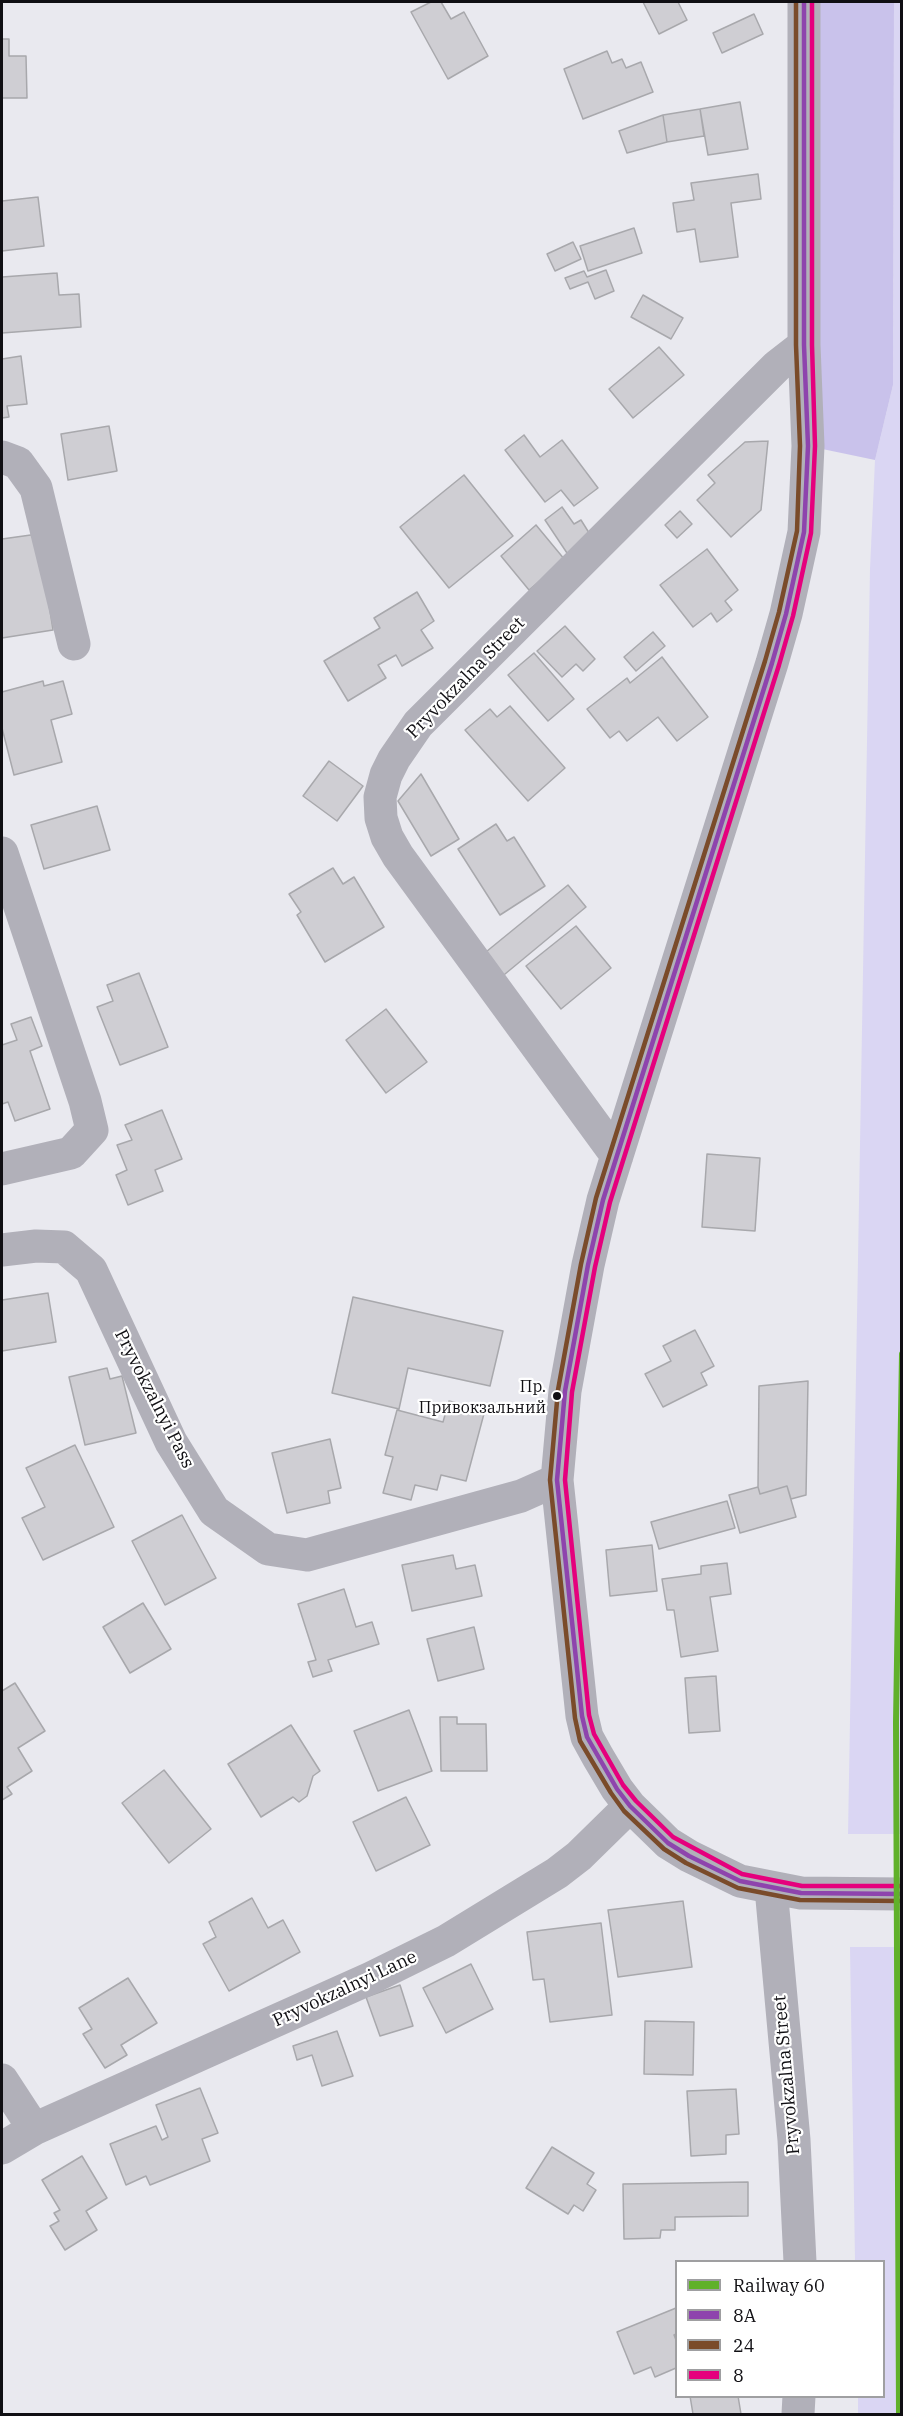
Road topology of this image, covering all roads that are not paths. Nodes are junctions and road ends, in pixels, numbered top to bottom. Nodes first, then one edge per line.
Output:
1 (804, 2) edge
2 (804, 345) junction
3 (2, 457) edge
4 (74, 644) dead end
5 (2, 853) edge
6 (616, 1156) junction
7 (2, 1168) edge
8 (2, 1250) edge
9 (557, 1480) junction
10 (630, 1806) junction
11 (786, 1890) junction
12 (902, 1894) edge
13 (2, 2080) edge
14 (34, 2129) junction
15 (2, 2148) edge
16 (800, 2260) edge
17 (799, 2398) edge
18 (798, 2415) edge

1 - 2 street
2 - 6 street
2 - 6 street, Pryvokzalna Street
3 - 4 street
5 - 7 street
6 - 9 street
8 - 9 street, Pryvokzalnyi Pass
9 - 10 street
10 - 11 street
10 - 14 street, Pryvokzalnyi Lane
11 - 12 street
11 - 16 street, Pryvokzalna Street
13 - 14 street
14 - 15 street, Pryvokzalnyi Lane
17 - 18 street

